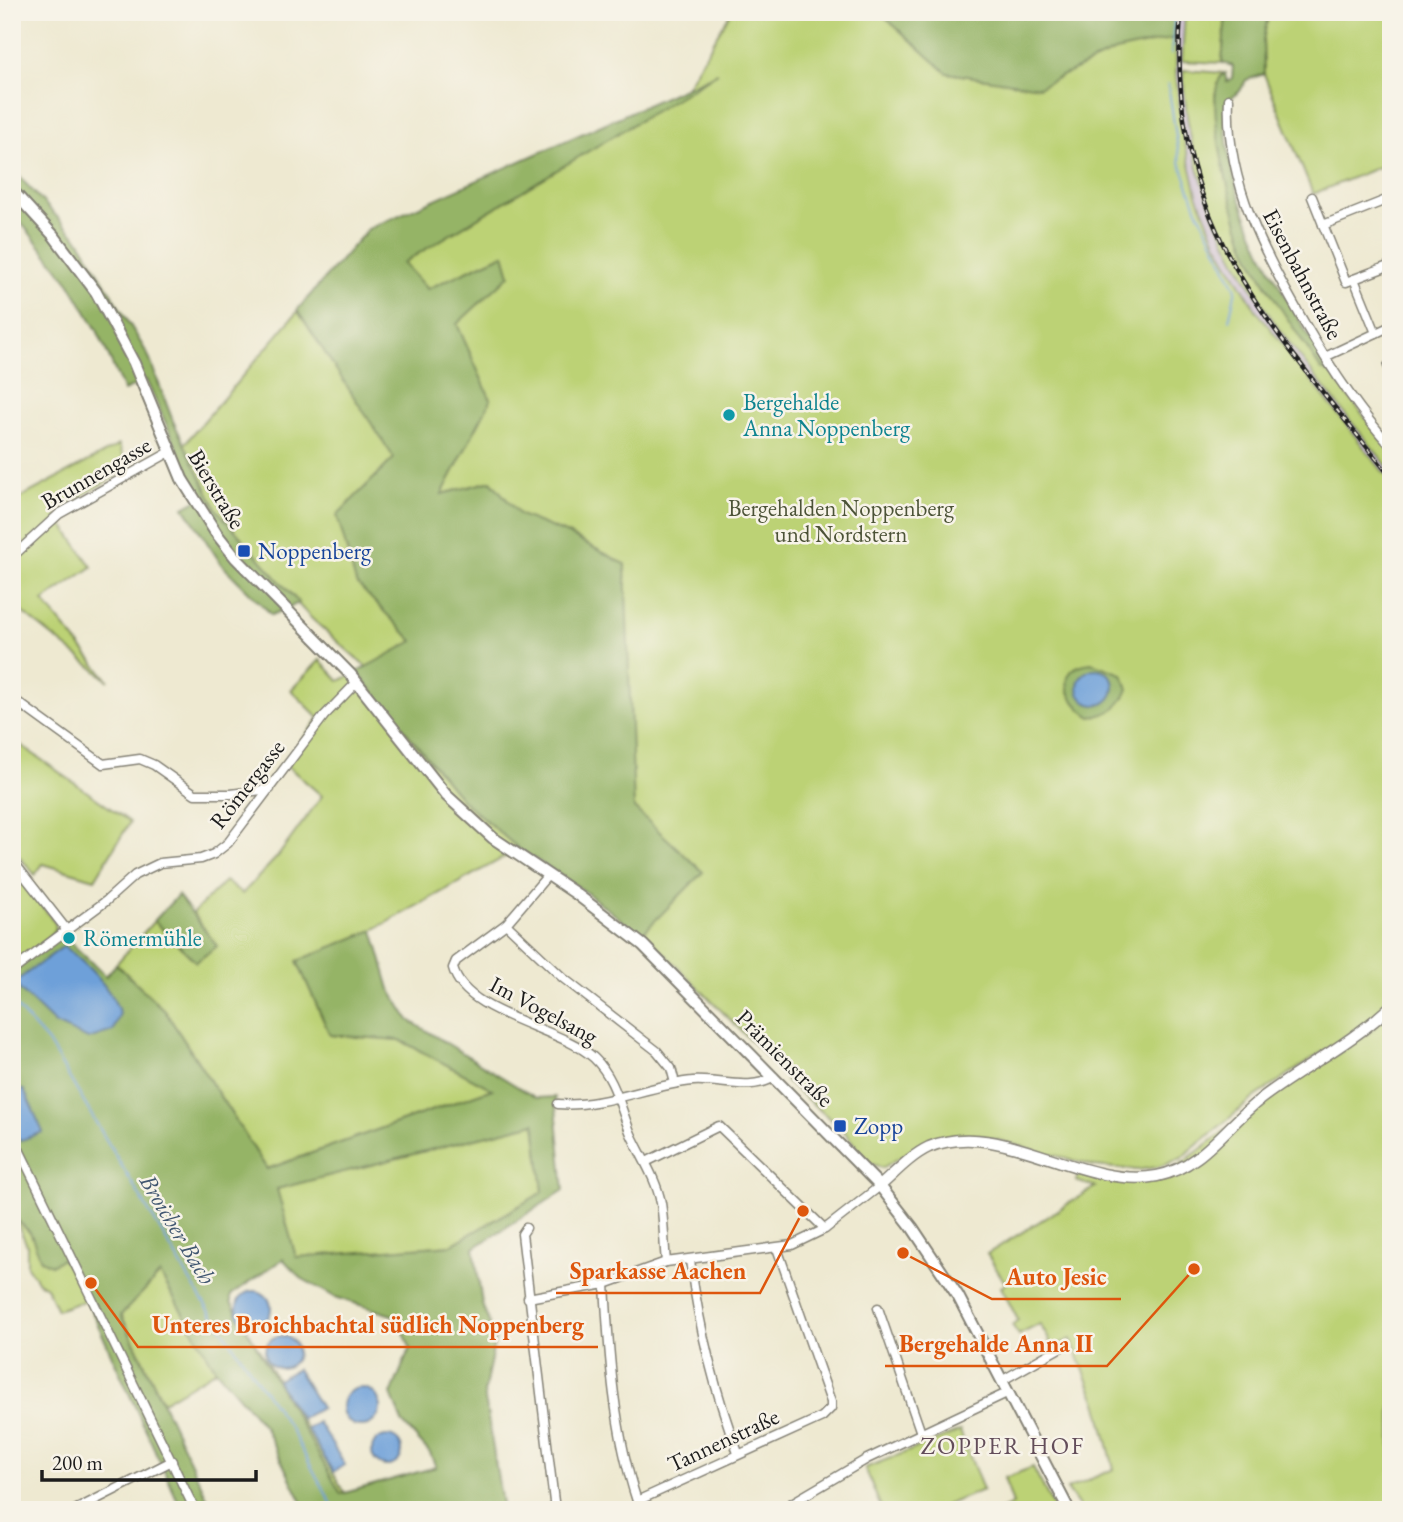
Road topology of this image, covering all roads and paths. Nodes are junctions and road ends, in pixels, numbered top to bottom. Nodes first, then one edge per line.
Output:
1 (1229, 99) dead end
2 (12, 190) edge
3 (1312, 197) dead end
4 (1391, 198) edge
5 (1323, 225) junction
6 (1391, 265) edge
7 (1354, 279) junction
8 (1391, 326) edge
9 (1376, 333) junction
10 (1325, 357) junction
11 (1391, 446) edge
12 (170, 453) junction
13 (12, 557) edge
14 (357, 682) junction
15 (12, 698) edge
16 (270, 789) junction
17 (12, 860) edge
18 (527, 861) joint
19 (548, 875) junction
20 (506, 924) junction
21 (66, 929) junction
22 (12, 971) edge
23 (1391, 1006) edge
24 (774, 1077) junction
25 (676, 1083) junction
26 (618, 1096) junction
27 (558, 1104) dead end
28 (12, 1135) edge
29 (646, 1162) junction
30 (880, 1186) junction
31 (526, 1228) dead end
32 (825, 1229) junction
33 (777, 1248) junction
34 (690, 1260) junction
35 (666, 1262) junction
36 (604, 1284) junction
37 (528, 1298) junction
38 (878, 1308) dead end
39 (1063, 1346) dead end
40 (1003, 1380) junction
41 (1009, 1392) junction
42 (921, 1433) junction
43 (738, 1453) junction
44 (172, 1461) junction
45 (637, 1505) edge
46 (75, 1510) edge
47 (195, 1510) edge
48 (555, 1510) edge
49 (780, 1510) edge
50 (1069, 1510) edge

1 - 10 street, Eisenbahnstraße
2 - 12 main road, Bierstraße
3 - 5 street
4 - 5 street
5 - 7 street
6 - 7 street
7 - 9 street
8 - 9 street
9 - 10 street
10 - 11 street, Eisenbahnstraße
12 - 13 street, Brunnengasse
12 - 14 main road, Bierstraße
14 - 16 street, Römergasse
14 - 18 main road, Bierstraße
15 - 16 street
16 - 21 street, Römergasse
17 - 21 street
18 - 19 main road, Prämienstraße
19 - 20 street
19 - 24 main road, Prämienstraße
20 - 25 street
20 - 26 street, Im Vogelsang
21 - 22 street, Römergasse
23 - 30 street
24 - 25 street
24 - 30 main road, Prämienstraße
25 - 26 street
26 - 27 street
26 - 29 street
28 - 44 street
29 - 32 street
29 - 35 street
30 - 32 street
30 - 40 main road, Prämienstraße
31 - 37 street
32 - 33 street
33 - 34 street
33 - 43 street, Tannenstraße
34 - 35 street
34 - 43 street
35 - 36 street
36 - 37 street
36 - 45 street
37 - 48 street
38 - 42 street
39 - 40 street
40 - 41 main road, Prämienstraße
41 - 42 street
41 - 50 main road, Prämienstraße
42 - 49 street
43 - 45 street, Tannenstraße
44 - 46 street
44 - 47 street

